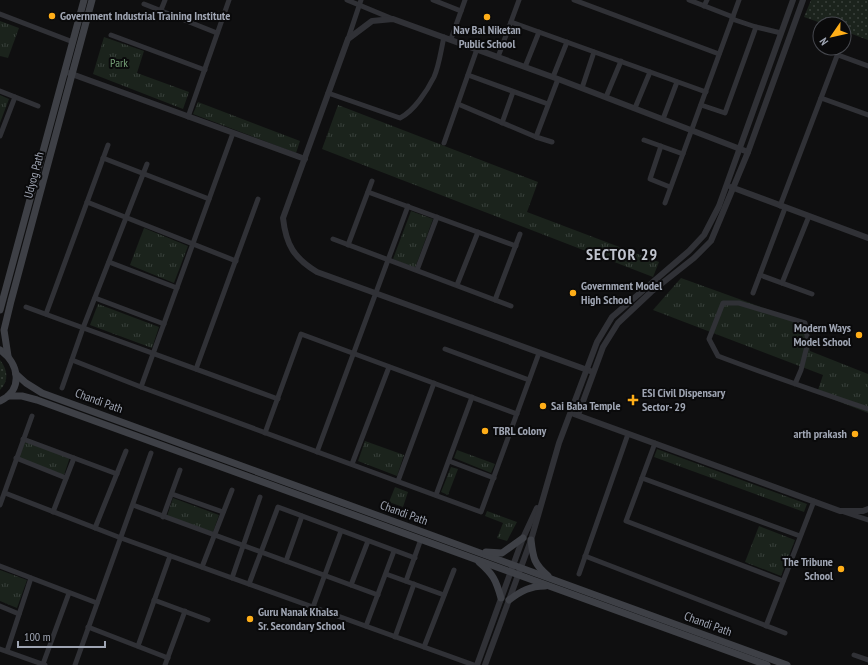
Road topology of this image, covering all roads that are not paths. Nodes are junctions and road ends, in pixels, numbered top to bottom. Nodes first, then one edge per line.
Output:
1 (84, 0) edge
2 (92, 0) edge
3 (165, 0) edge
4 (229, 0) edge
5 (347, 0) edge
6 (433, 0) edge
7 (465, 0) edge
8 (519, 0) edge
9 (574, 0) edge
10 (689, 0) edge
11 (707, 0) edge
12 (739, 0) edge
13 (793, 0) edge
14 (803, 0) edge
15 (360, 2) edge
16 (144, 4) dead end
17 (704, 6) junction
18 (161, 10) junction
19 (461, 11) junction
20 (0, 14) edge
21 (732, 18) junction
22 (393, 19) junction
23 (511, 22) junction
24 (756, 27) junction
25 (539, 32) junction
26 (217, 33) junction
27 (781, 33) junction
28 (111, 34) dead end
29 (444, 37) junction
30 (348, 39) junction
31 (451, 39) junction
32 (73, 42) junction
33 (566, 42) junction
34 (477, 49) junction
35 (594, 52) junction
36 (720, 54) junction
37 (838, 56) edge
38 (841, 56) edge
39 (498, 57) junction
40 (621, 61) junction
41 (868, 66) edge
42 (525, 67) junction
43 (204, 70) junction
44 (650, 72) junction
45 (69, 73) junction
46 (468, 75) junction
47 (556, 78) junction
48 (677, 82) junction
49 (582, 88) junction
50 (0, 91) edge
51 (513, 92) junction
52 (706, 92) junction
53 (328, 93) junction
54 (15, 97) junction
55 (606, 97) junction
56 (821, 98) junction
57 (458, 104) junction
58 (548, 104) junction
59 (702, 105) junction
60 (38, 106) dead end
61 (635, 108) junction
62 (868, 115) edge
63 (188, 117) junction
64 (663, 119) junction
65 (502, 123) junction
66 (692, 130) junction
67 (233, 133) junction
68 (0, 136) edge
69 (536, 137) junction
70 (644, 140) dead end
71 (552, 142) dead end
72 (444, 143) dead end
73 (108, 145) dead end
74 (661, 146) junction
75 (740, 148) junction
76 (748, 152) junction
77 (683, 154) junction
78 (103, 158) junction
79 (305, 159) junction
80 (147, 164) dead end
81 (143, 174) junction
82 (372, 181) dead end
83 (726, 186) junction
84 (670, 187) junction
85 (733, 188) junction
86 (368, 192) junction
87 (209, 199) junction
88 (258, 199) dead end
89 (87, 202) junction
90 (665, 203) dead end
91 (408, 206) junction
92 (783, 207) junction
93 (809, 216) junction
94 (437, 217) junction
95 (126, 218) junction
96 (478, 232) junction
97 (520, 234) dead end
98 (868, 238) edge
99 (332, 239) dead end
100 (193, 244) junction
101 (348, 245) junction
102 (516, 246) junction
103 (236, 260) junction
104 (388, 260) junction
105 (109, 262) junction
106 (417, 270) junction
107 (760, 274) junction
108 (782, 283) junction
109 (457, 286) junction
110 (176, 288) junction
111 (753, 293) dead end
112 (376, 294) junction
113 (812, 294) dead end
114 (95, 298) junction
115 (495, 300) junction
116 (511, 306) dead end
117 (26, 307) dead end
118 (0, 310) edge
119 (46, 314) junction
120 (164, 324) junction
121 (83, 328) junction
122 (445, 349) dead end
123 (0, 350) edge
124 (153, 353) junction
125 (539, 353) junction
126 (353, 354) junction
127 (8, 356) junction
128 (72, 360) junction
129 (389, 367) junction
130 (196, 369) junction
131 (586, 370) junction
132 (593, 372) junction
133 (16, 374) junction
134 (530, 380) junction
135 (434, 383) junction
136 (795, 384) junction
137 (62, 388) dead end
138 (140, 388) junction
139 (8, 396) junction
140 (472, 397) junction
141 (278, 399) junction
142 (0, 401) edge
143 (868, 408) edge
144 (570, 413) junction
145 (517, 414) junction
146 (578, 415) junction
147 (32, 416) dead end
148 (265, 433) junction
149 (628, 434) junction
150 (23, 439) junction
151 (655, 443) junction
152 (126, 451) dead end
153 (317, 452) junction
154 (151, 453) dead end
155 (16, 458) junction
156 (74, 458) junction
157 (449, 461) junction
158 (352, 464) junction
159 (180, 470) dead end
160 (116, 474) junction
161 (66, 478) junction
162 (494, 478) junction
163 (642, 478) junction
164 (398, 481) junction
165 (232, 490) dead end
166 (544, 490) junction
167 (5, 493) junction
168 (172, 494) junction
169 (436, 495) junction
170 (260, 497) dead end
171 (814, 501) junction
172 (0, 505) edge
173 (133, 505) junction
174 (868, 509) edge
175 (840, 511) junction
176 (53, 512) junction
177 (223, 512) junction
178 (302, 516) junction
179 (163, 517) junction
180 (868, 520) edge
181 (95, 528) junction
182 (341, 531) junction
183 (214, 536) junction
184 (800, 536) junction
185 (120, 538) junction
186 (523, 538) junction
187 (422, 539) junction
188 (531, 540) junction
189 (368, 541) junction
190 (244, 545) junction
191 (261, 551) junction
192 (394, 551) junction
193 (478, 552) junction
194 (170, 556) junction
195 (585, 556) junction
196 (415, 558) junction
197 (476, 559) junction
198 (286, 561) junction
199 (0, 566) edge
200 (202, 567) junction
201 (512, 568) junction
202 (454, 570) dead end
203 (520, 571) junction
204 (386, 574) junction
205 (579, 574) dead end
206 (325, 575) junction
207 (32, 578) junction
208 (232, 578) junction
209 (406, 581) junction
210 (783, 581) junction
211 (551, 583) junction
212 (249, 584) junction
213 (414, 584) junction
214 (351, 585) junction
215 (69, 592) junction
216 (378, 595) junction
217 (444, 596) junction
218 (501, 598) junction
219 (154, 600) junction
220 (509, 600) junction
221 (97, 603) junction
222 (0, 606) edge
223 (313, 607) junction
224 (185, 611) junction
225 (19, 614) junction
226 (208, 620) dead end
227 (366, 626) junction
228 (766, 626) junction
229 (88, 627) junction
230 (785, 633) dead end
231 (395, 637) junction
232 (138, 646) junction
233 (424, 647) junction
234 (0, 649) edge
235 (7, 651) junction
236 (854, 655) dead end
237 (168, 658) junction
238 (868, 660) edge
239 (44, 665) edge
240 (76, 665) edge
241 (165, 665) edge
242 (475, 665) edge
243 (485, 665) edge
244 (767, 665) edge
245 (787, 665) edge

1 - 32 main road, Udyog Path
2 - 45 main road, Udyog Path
3 - 18 street
4 - 26 street
5 - 15 street
6 - 19 street
7 - 19 street
8 - 23 street
9 - 36 street
10 - 17 street
11 - 17 street
12 - 21 street
13 - 27 street
14 - 76 street
15 - 22 street
15 - 30 street
16 - 18 street
17 - 21 street
18 - 26 street
19 - 31 street
20 - 32 street
21 - 24 street
21 - 36 street
22 - 29 street
22 - 30 street
23 - 25 street
23 - 39 street
24 - 27 street
24 - 59 street
25 - 33 street
25 - 42 street
26 - 43 street
27 - 75 street
28 - 43 street
29 - 31 street
29 - 53 street
30 - 53 street
31 - 34 street
32 - 45 main road, Udyog Path
33 - 35 street
33 - 47 street
34 - 39 street
34 - 46 street
35 - 40 street
35 - 49 street
36 - 52 street
37 - 56 street
38 - 41 street
39 - 42 street
40 - 44 street
40 - 55 street
42 - 47 street
43 - 63 street
44 - 48 street
44 - 61 street
45 - 63 street
45 - 118 main road, Udyog Path
45 - 127 main road, Udyog Path
46 - 51 street
46 - 57 street
47 - 49 street
47 - 58 street
48 - 52 street
48 - 64 street
49 - 55 street
50 - 54 street
51 - 58 street
51 - 65 street
52 - 59 street
53 - 79 street
54 - 60 street
54 - 68 street
55 - 61 street
56 - 62 street
56 - 92 street
57 - 65 street
57 - 72 street
58 - 69 street
59 - 66 street
61 - 64 street
63 - 67 street
64 - 66 street
65 - 69 street
66 - 75 street
66 - 77 street
67 - 79 street
67 - 87 street
69 - 71 street
70 - 74 street
73 - 78 street
74 - 77 street
74 - 84 street
75 - 76 street
75 - 83 street
76 - 85 street
77 - 84 street
78 - 81 street
78 - 89 street
79 - 112 street
80 - 81 street
81 - 87 street
81 - 95 street
82 - 86 street
83 - 85 street
83 - 131 street
84 - 90 street
85 - 92 street
85 - 132 street
86 - 91 street
86 - 101 street
87 - 100 street
88 - 103 street
89 - 95 street
89 - 119 street
91 - 94 street
91 - 104 street
92 - 93 street
92 - 107 street
93 - 98 street
93 - 108 street
94 - 96 street
94 - 106 street
95 - 100 street
95 - 105 street
96 - 102 street
96 - 109 street
97 - 102 street
99 - 101 street
100 - 103 street
100 - 110 street
101 - 104 street
102 - 115 street
103 - 130 street
104 - 106 street
104 - 112 street
105 - 110 street
105 - 114 street
106 - 109 street
107 - 108 street
107 - 111 street
108 - 113 street
109 - 115 street
110 - 120 street
112 - 125 street
112 - 126 street
114 - 120 street
114 - 121 street
115 - 116 street
117 - 119 street
119 - 121 street
120 - 124 street
121 - 124 street
121 - 128 street
122 - 134 street
123 - 127 main road
124 - 130 street
124 - 138 street
125 - 131 street
125 - 134 street
126 - 129 street
126 - 141 street
126 - 153 street
127 - 133 main road
128 - 137 street
128 - 138 street
129 - 135 street
129 - 158 street
130 - 141 street
131 - 132 street
131 - 144 street
132 - 146 street
133 - 139 main road
133 - 193 main road, Chandi Path
134 - 145 street
135 - 140 street
135 - 164 street
136 - 136 street
136 - 143 street
138 - 148 street
139 - 142 main road
139 - 187 main road, Chandi Path
140 - 145 street
140 - 157 street
141 - 148 street
144 - 146 street
144 - 166 street
145 - 162 street
146 - 149 street
147 - 150 street
148 - 153 street
149 - 151 street
149 - 195 street
150 - 155 street
150 - 156 street
151 - 163 street
151 - 171 street
152 - 160 street
153 - 158 street
154 - 173 street
155 - 161 street
155 - 167 street
156 - 160 street
156 - 161 street
157 - 162 street
157 - 169 street
158 - 164 street
159 - 168 street
160 - 181 street
161 - 176 street
162 - 169 street
163 - 184 street
163 - 210 street
164 - 169 street
165 - 177 street
166 - 186 street
166 - 188 street
167 - 172 street
167 - 176 street
168 - 177 street
168 - 179 street
170 - 190 street
171 - 175 street
171 - 184 street
173 - 179 street
173 - 185 street
174 - 175 street
175 - 180 street
176 - 181 street
177 - 183 street
178 - 182 street
178 - 191 street
178 - 198 street
179 - 183 street
181 - 185 street
182 - 189 street
182 - 206 street
183 - 190 street
183 - 200 street
184 - 210 street
185 - 194 street
185 - 221 street
186 - 193 main road
186 - 201 street
187 - 196 street
187 - 197 main road, Chandi Path
188 - 203 street
188 - 211 main road
189 - 192 street
189 - 214 street
190 - 191 street
190 - 208 street
191 - 198 street
191 - 212 street
192 - 196 street
192 - 204 street
193 - 201 main road, Chandi Path
194 - 200 street
194 - 219 street
195 - 205 street
195 - 228 street
196 - 209 street
197 - 201 main road, Chandi Path
197 - 218 main road
198 - 206 street
199 - 207 street
200 - 208 street
201 - 203 main road, Chandi Path
201 - 218 street
202 - 217 street
203 - 211 main road, Chandi Path
203 - 220 street
204 - 209 street
204 - 216 street
206 - 214 street
206 - 223 street
207 - 215 street
207 - 225 street
208 - 212 street
209 - 213 street
210 - 228 street
211 - 220 main road
211 - 244 main road, Chandi Path
211 - 245 main road, Chandi Path
212 - 223 street
213 - 217 street
213 - 231 street
214 - 216 street
215 - 221 street
215 - 239 street
216 - 227 street
217 - 233 street
218 - 242 street
219 - 224 street
219 - 232 street
220 - 243 street
221 - 229 street
222 - 225 street
223 - 227 street
224 - 226 street
224 - 237 street
225 - 235 street
227 - 231 street
228 - 230 street
229 - 232 street
229 - 240 street
231 - 233 street
232 - 237 street
233 - 242 street
234 - 235 street
235 - 239 street
236 - 238 street
237 - 241 street

